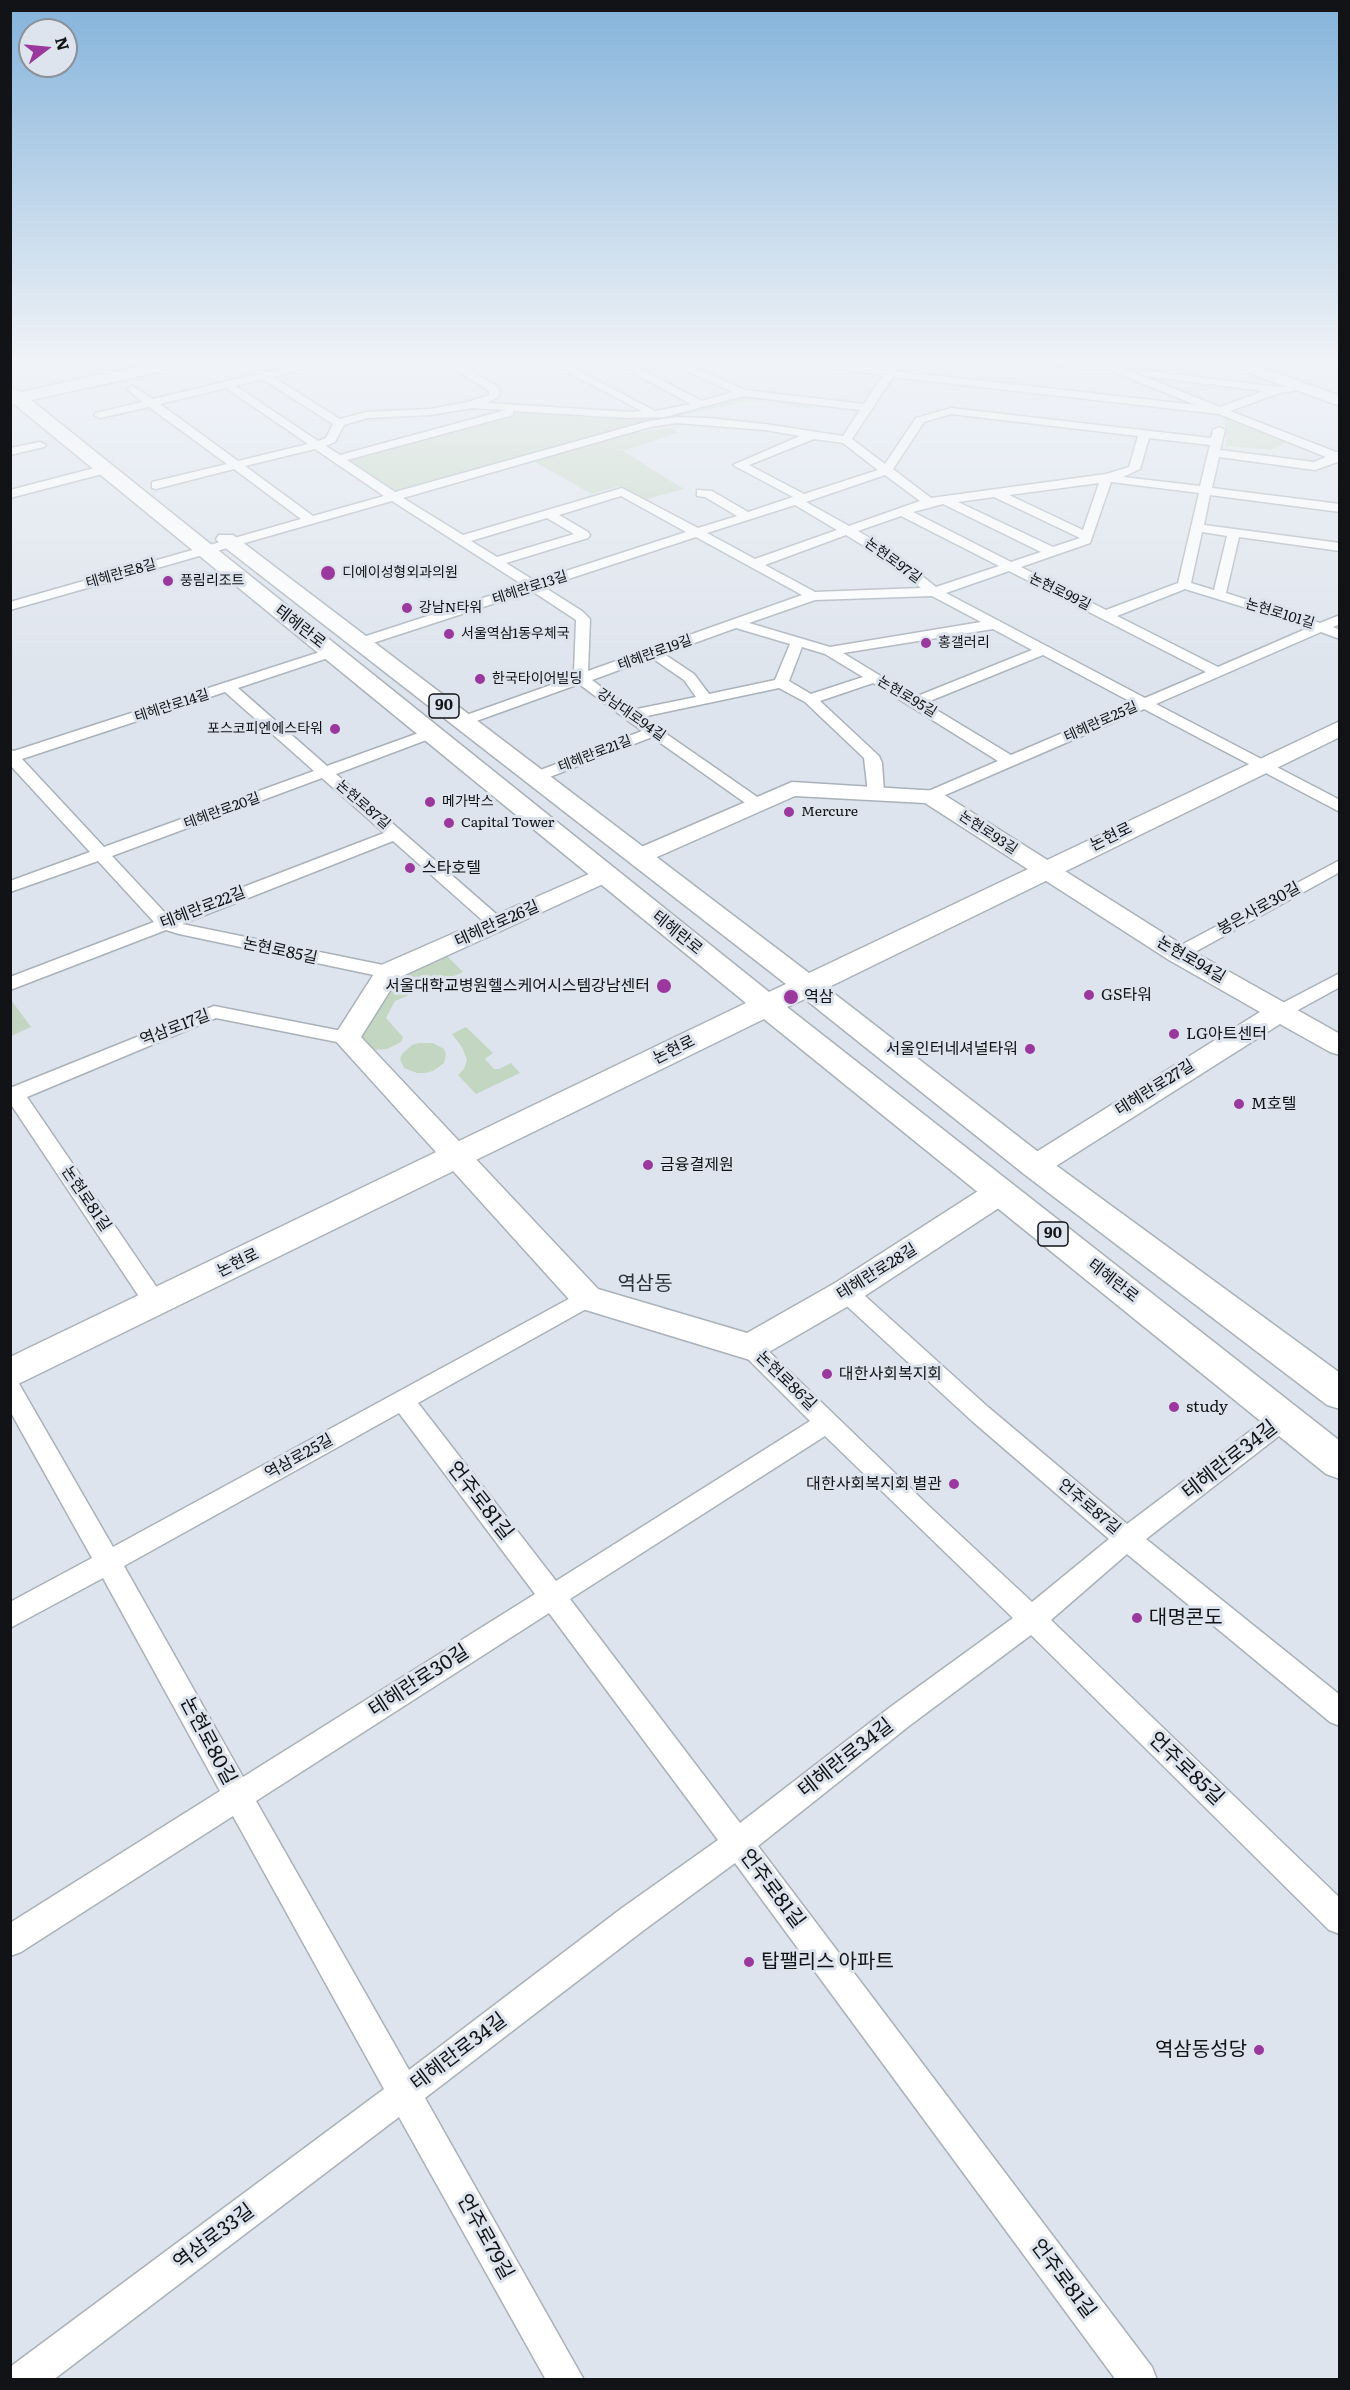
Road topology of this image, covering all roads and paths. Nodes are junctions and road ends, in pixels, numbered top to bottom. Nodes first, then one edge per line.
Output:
1 (106, 469) edge
2 (104, 470) edge
3 (134, 470) edge
4 (217, 470) edge
5 (241, 470) edge
6 (354, 470) edge
7 (487, 470) edge
8 (748, 470) edge
9 (1132, 470) edge
10 (1210, 470) edge
11 (886, 471) joint
12 (1106, 478) junction
13 (156, 485) junction
14 (1205, 490) junction
15 (701, 493) dead end
16 (995, 493) junction
17 (10, 494) edge
18 (394, 497) junction
19 (800, 500) junction
20 (945, 500) junction
21 (929, 502) junction
22 (1340, 508) edge
23 (903, 512) junction
24 (549, 514) junction
25 (748, 517) junction
26 (309, 519) junction
27 (1197, 528) junction
28 (849, 531) junction
29 (1234, 532) junction
30 (697, 534) junction
31 (1086, 536) junction
32 (460, 540) junction
33 (231, 542) junction
34 (1340, 547) edge
35 (205, 550) junction
36 (1050, 551) junction
37 (494, 562) junction
38 (754, 564) junction
39 (1009, 566) junction
40 (1184, 585) junction
41 (532, 587) junction
42 (934, 592) junction
43 (1218, 595) junction
44 (813, 596) junction
45 (10, 606) edge
46 (1106, 615) junction
47 (1340, 619) edge
48 (736, 624) junction
49 (995, 624) junction
50 (1322, 627) junction
51 (1340, 635) edge
52 (798, 641) junction
53 (362, 642) junction
54 (1044, 650) junction
55 (830, 651) junction
56 (332, 652) junction
57 (655, 654) junction
58 (1217, 672) junction
59 (875, 678) junction
60 (583, 680) junction
61 (781, 682) junction
62 (228, 687) junction
63 (705, 699) junction
64 (915, 702) junction
65 (1144, 703) junction
66 (814, 704) junction
67 (630, 715) junction
68 (463, 721) junction
69 (1340, 728) edge
70 (655, 731) junction
71 (432, 733) junction
72 (11, 757) edge
73 (1011, 762) junction
74 (1262, 767) junction
75 (326, 772) junction
76 (536, 777) junction
77 (876, 793) junction
78 (930, 796) junction
79 (757, 804) junction
80 (1340, 807) edge
81 (396, 834) junction
82 (100, 854) junction
83 (640, 856) junction
84 (1340, 865) edge
85 (1045, 870) junction
86 (605, 874) junction
87 (10, 887) edge
88 (633, 896) junction
89 (164, 922) junction
90 (727, 923) junction
91 (497, 924) junction
92 (1178, 954) junction
93 (388, 972) junction
94 (1340, 979) edge
95 (10, 984) edge
96 (808, 987) junction
97 (767, 1006) junction
98 (1280, 1012) junction
99 (347, 1038) junction
100 (1340, 1046) edge
101 (868, 1087) junction
102 (13, 1095) edge
103 (980, 1122) junction
104 (455, 1155) junction
105 (1035, 1166) junction
106 (1000, 1192) junction
107 (846, 1292) junction
108 (587, 1298) junction
109 (156, 1304) junction
110 (750, 1347) junction
111 (10, 1374) edge
112 (1335, 1382) edge
113 (10, 1389) edge
114 (403, 1401) junction
115 (1285, 1418) junction
116 (828, 1422) junction
117 (1340, 1463) edge
118 (1127, 1539) junction
119 (107, 1562) junction
120 (553, 1596) junction
121 (10, 1616) edge
122 (1032, 1619) junction
123 (1340, 1713) edge
124 (238, 1797) junction
125 (738, 1843) junction
126 (1340, 1919) edge
127 (10, 1941) edge
128 (404, 2094) junction
129 (10, 2369) edge
130 (17, 2379) edge
131 (23, 2379) edge
132 (566, 2379) edge
133 (1140, 2379) edge

1 - 35 main road, 테헤란로 / 90
2 - 17 street
3 - 13 main road, 테헤란로 / 90
4 - 13 street
5 - 26 street
6 - 18 street, 강남대로94길
7 - 18 street, 테헤란로8길
8 - 19 street, 논현로97길
9 - 12 street
10 - 14 street
11 - 19 street, 테헤란로13길
11 - 21 street
12 - 14 street
12 - 16 street
12 - 31 street
13 - 33 main road, 테헤란로 / 90
14 - 22 street
14 - 27 street
15 - 25 street
16 - 20 street
16 - 31 street
18 - 26 street, 테헤란로8길
18 - 32 street, 강남대로94길
19 - 25 street, 테헤란로13길
19 - 28 street, 논현로97길
20 - 21 street
20 - 36 street
21 - 23 street
23 - 28 street
23 - 39 street, 논현로99길
24 - 30 street
24 - 32 street
24 - 37 street
25 - 30 street, 테헤란로13길
26 - 33 street, 테헤란로8길
27 - 29 street
27 - 40 street
28 - 38 street
28 - 42 street, 논현로97길
29 - 34 street
29 - 43 street
30 - 38 street
30 - 41 street, 테헤란로13길
31 - 36 street, 테헤란로19길
32 - 37 street, 강남대로94길
33 - 35 street, 테헤란로8길
33 - 53 main road, 테헤란로 / 90
35 - 45 street, 테헤란로8길
35 - 56 main road, 테헤란로 / 90
36 - 39 street, 테헤란로19길
37 - 41 street, 강남대로94길
38 - 44 street
39 - 42 street, 테헤란로19길
39 - 46 street, 논현로99길
40 - 43 street, 논현로101길
40 - 46 street
41 - 53 street, 테헤란로13길
41 - 60 street, 강남대로94길
42 - 44 street, 테헤란로19길
42 - 49 street, 논현로97길
43 - 50 street, 논현로101길
44 - 48 street, 테헤란로19길
46 - 58 street, 논현로99길
47 - 50 street, 테헤란로25길
48 - 52 street, 논현로95길
48 - 57 street, 테헤란로19길
49 - 54 street, 논현로97길
49 - 55 street
50 - 51 street, 논현로101길
50 - 58 street, 테헤란로25길
52 - 55 street, 논현로95길
52 - 61 street
53 - 68 main road, 테헤란로 / 90
54 - 64 street
54 - 65 street, 논현로97길
55 - 59 street, 논현로95길
56 - 62 street, 테헤란로14길
56 - 71 main road, 테헤란로 / 90
57 - 60 street, 테헤란로19길
57 - 63 street
58 - 65 street, 테헤란로25길
59 - 64 street, 논현로95길
59 - 66 street
60 - 67 street, 강남대로94길
60 - 68 street, 테헤란로19길
61 - 63 street
61 - 66 street
62 - 72 street, 테헤란로14길
62 - 75 street, 논현로87길
63 - 67 street
64 - 73 street, 논현로95길
65 - 73 street, 테헤란로25길
65 - 74 street, 논현로97길
66 - 77 street
67 - 70 street, 강남대로94길
68 - 76 main road, 테헤란로 / 90
69 - 74 main road, 논현로
70 - 76 street, 테헤란로21길
70 - 79 street, 강남대로94길
71 - 75 street, 테헤란로20길
71 - 86 main road, 테헤란로 / 90
72 - 82 street, 논현로85길
73 - 78 street, 테헤란로25길
74 - 80 street, 논현로97길
74 - 85 main road, 논현로
75 - 81 street, 논현로87길
75 - 82 street, 테헤란로20길
76 - 83 main road, 테헤란로 / 90
77 - 78 street, 테헤란로25길
77 - 79 street, 테헤란로25길
78 - 85 street, 논현로93길
79 - 83 street, 테헤란로25길
81 - 89 street, 테헤란로22길
81 - 91 street, 논현로87길
82 - 87 street, 테헤란로20길
82 - 89 street, 논현로85길
83 - 90 main road, 테헤란로 / 90
84 - 92 street, 봉은사로30길
85 - 92 street, 논현로94길
85 - 96 main road, 논현로
86 - 88 main road, 테헤란로 / 90
86 - 91 street, 테헤란로26길
88 - 90 main road
88 - 97 main road, 테헤란로 / 90
89 - 93 street, 논현로85길
89 - 95 street, 테헤란로22길
90 - 96 main road, 테헤란로 / 90
91 - 93 street, 테헤란로26길
92 - 98 street, 논현로94길
93 - 99 street
94 - 98 street, 테헤란로27길
96 - 97 main road, 논현로
96 - 103 main road, 테헤란로 / 90
97 - 101 main road, 테헤란로 / 90
97 - 104 main road, 논현로
98 - 100 street, 논현로94길
98 - 105 street, 테헤란로27길
99 - 102 street, 역삼로17길
99 - 104 street
101 - 103 main road
101 - 106 main road, 테헤란로 / 90
102 - 109 street, 논현로81길
103 - 105 main road, 테헤란로 / 90
104 - 108 street
104 - 109 main road, 논현로
105 - 112 main road, 테헤란로 / 90
106 - 107 street, 테헤란로28길
106 - 115 main road, 테헤란로 / 90
107 - 110 street, 테헤란로28길
107 - 118 street, 언주로87길
108 - 110 street, 논현로86길
108 - 114 street, 역삼로25길
109 - 111 main road, 논현로
110 - 116 street, 논현로86길
113 - 119 street, 논현로80길
114 - 119 street, 역삼로25길
114 - 120 street, 언주로81길
115 - 117 main road, 테헤란로 / 90
115 - 118 street, 테헤란로34길
116 - 120 street, 테헤란로30길
116 - 122 street, 논현로86길
118 - 122 street, 테헤란로34길
118 - 123 street, 언주로87길
119 - 121 street, 역삼로25길
119 - 124 street, 논현로80길
120 - 124 street, 테헤란로30길
120 - 125 street, 언주로81길
122 - 125 street, 테헤란로34길
122 - 126 street, 언주로85길
124 - 127 street, 테헤란로30길
124 - 128 street, 논현로80길
125 - 128 street, 테헤란로34길
125 - 133 street, 언주로81길
128 - 131 street, 역삼로33길
128 - 132 street, 언주로79길
129 - 130 street

